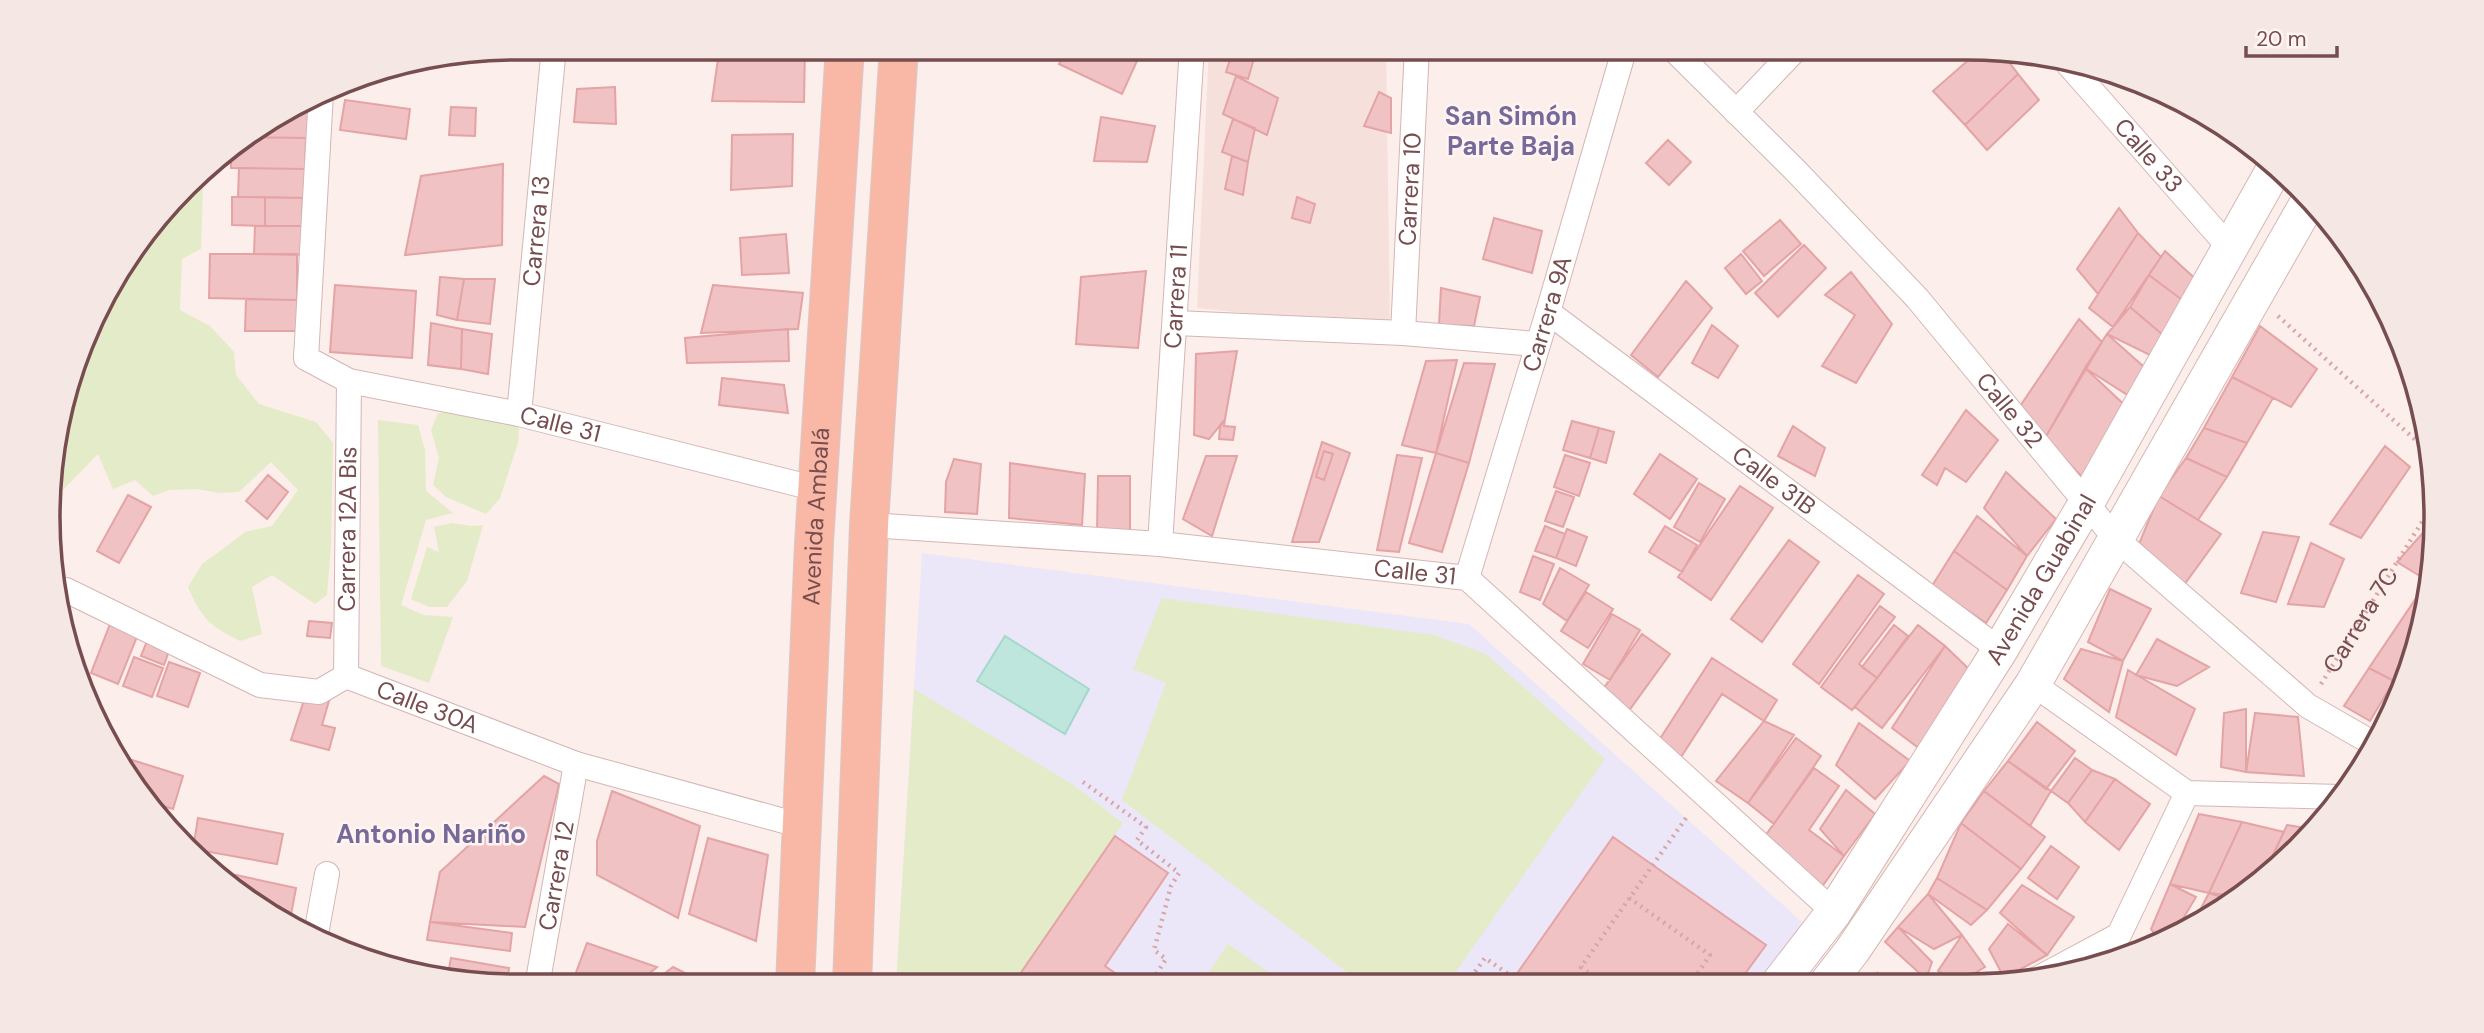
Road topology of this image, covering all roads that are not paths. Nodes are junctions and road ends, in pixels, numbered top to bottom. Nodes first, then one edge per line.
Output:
1 (553, 60) edge
2 (844, 60) edge
3 (898, 60) edge
4 (1191, 60) edge
5 (1416, 60) edge
6 (1621, 60) edge
7 (1684, 60) edge
8 (1786, 60) edge
9 (2075, 72) edge
10 (320, 104) edge
11 (1736, 112) junction
12 (2271, 175) edge
13 (2305, 208) edge
14 (2229, 247) junction
15 (1548, 313) junction
16 (1176, 323) junction
17 (1403, 333) junction
18 (1537, 344) junction
19 (349, 382) junction
20 (519, 414) junction
21 (817, 489) junction
22 (2087, 502) junction
23 (869, 525) junction
24 (2115, 538) junction
25 (1160, 544) junction
26 (1466, 578) junction
27 (66, 590) dead end
28 (2000, 650) junction
29 (346, 676) junction
30 (2033, 684) junction
31 (2366, 739) edge
32 (576, 764) junction
33 (2187, 793) junction
34 (2329, 797) edge
35 (802, 826) junction
36 (327, 874) dead end
37 (1834, 912) junction
38 (317, 927) edge
39 (2128, 942) edge
40 (2099, 954) edge
41 (539, 974) edge
42 (795, 974) edge
43 (852, 974) edge
44 (1786, 974) edge
45 (1834, 974) edge

1 - 20 street, Carrera 13
2 - 21 main road, Avenida Ambalá
3 - 23 main road
4 - 16 street, Carrera 11
5 - 17 street, Carrera 10
6 - 15 street, Carrera 9A
7 - 11 street, Calle 32
8 - 11 street
9 - 14 street, Calle 33
10 - 19 street, Calle 31
11 - 22 street, Calle 32
12 - 14 main road, Avenida Guabinal
13 - 24 main road, Avenida Guabinal
14 - 22 main road, Avenida Guabinal
15 - 18 street, Carrera 9A
15 - 28 street, Calle 31B
16 - 17 street
16 - 25 street, Carrera 11
17 - 18 street
18 - 26 street, Carrera 9A
19 - 20 street, Calle 31
19 - 29 street, Carrera 12A Bis
20 - 21 street, Calle 31
21 - 35 main road, Avenida Ambalá
22 - 24 street, Calle 32
22 - 28 main road, Avenida Guabinal
23 - 25 street, Calle 31
23 - 43 main road
24 - 30 main road, Avenida Guabinal
24 - 31 street, Calle 32
25 - 26 street, Calle 31
26 - 37 street, Calle 31
27 - 29 street, Calle 30A
28 - 37 main road, Avenida Guabinal
29 - 32 street, Calle 30A
30 - 33 street
30 - 45 main road, Avenida Guabinal
32 - 35 street, Calle 30A
32 - 41 street, Carrera 12
33 - 34 street
33 - 39 street
35 - 42 main road, Avenida Ambalá
36 - 38 street
37 - 44 main road, Avenida Guabinal
39 - 40 street

